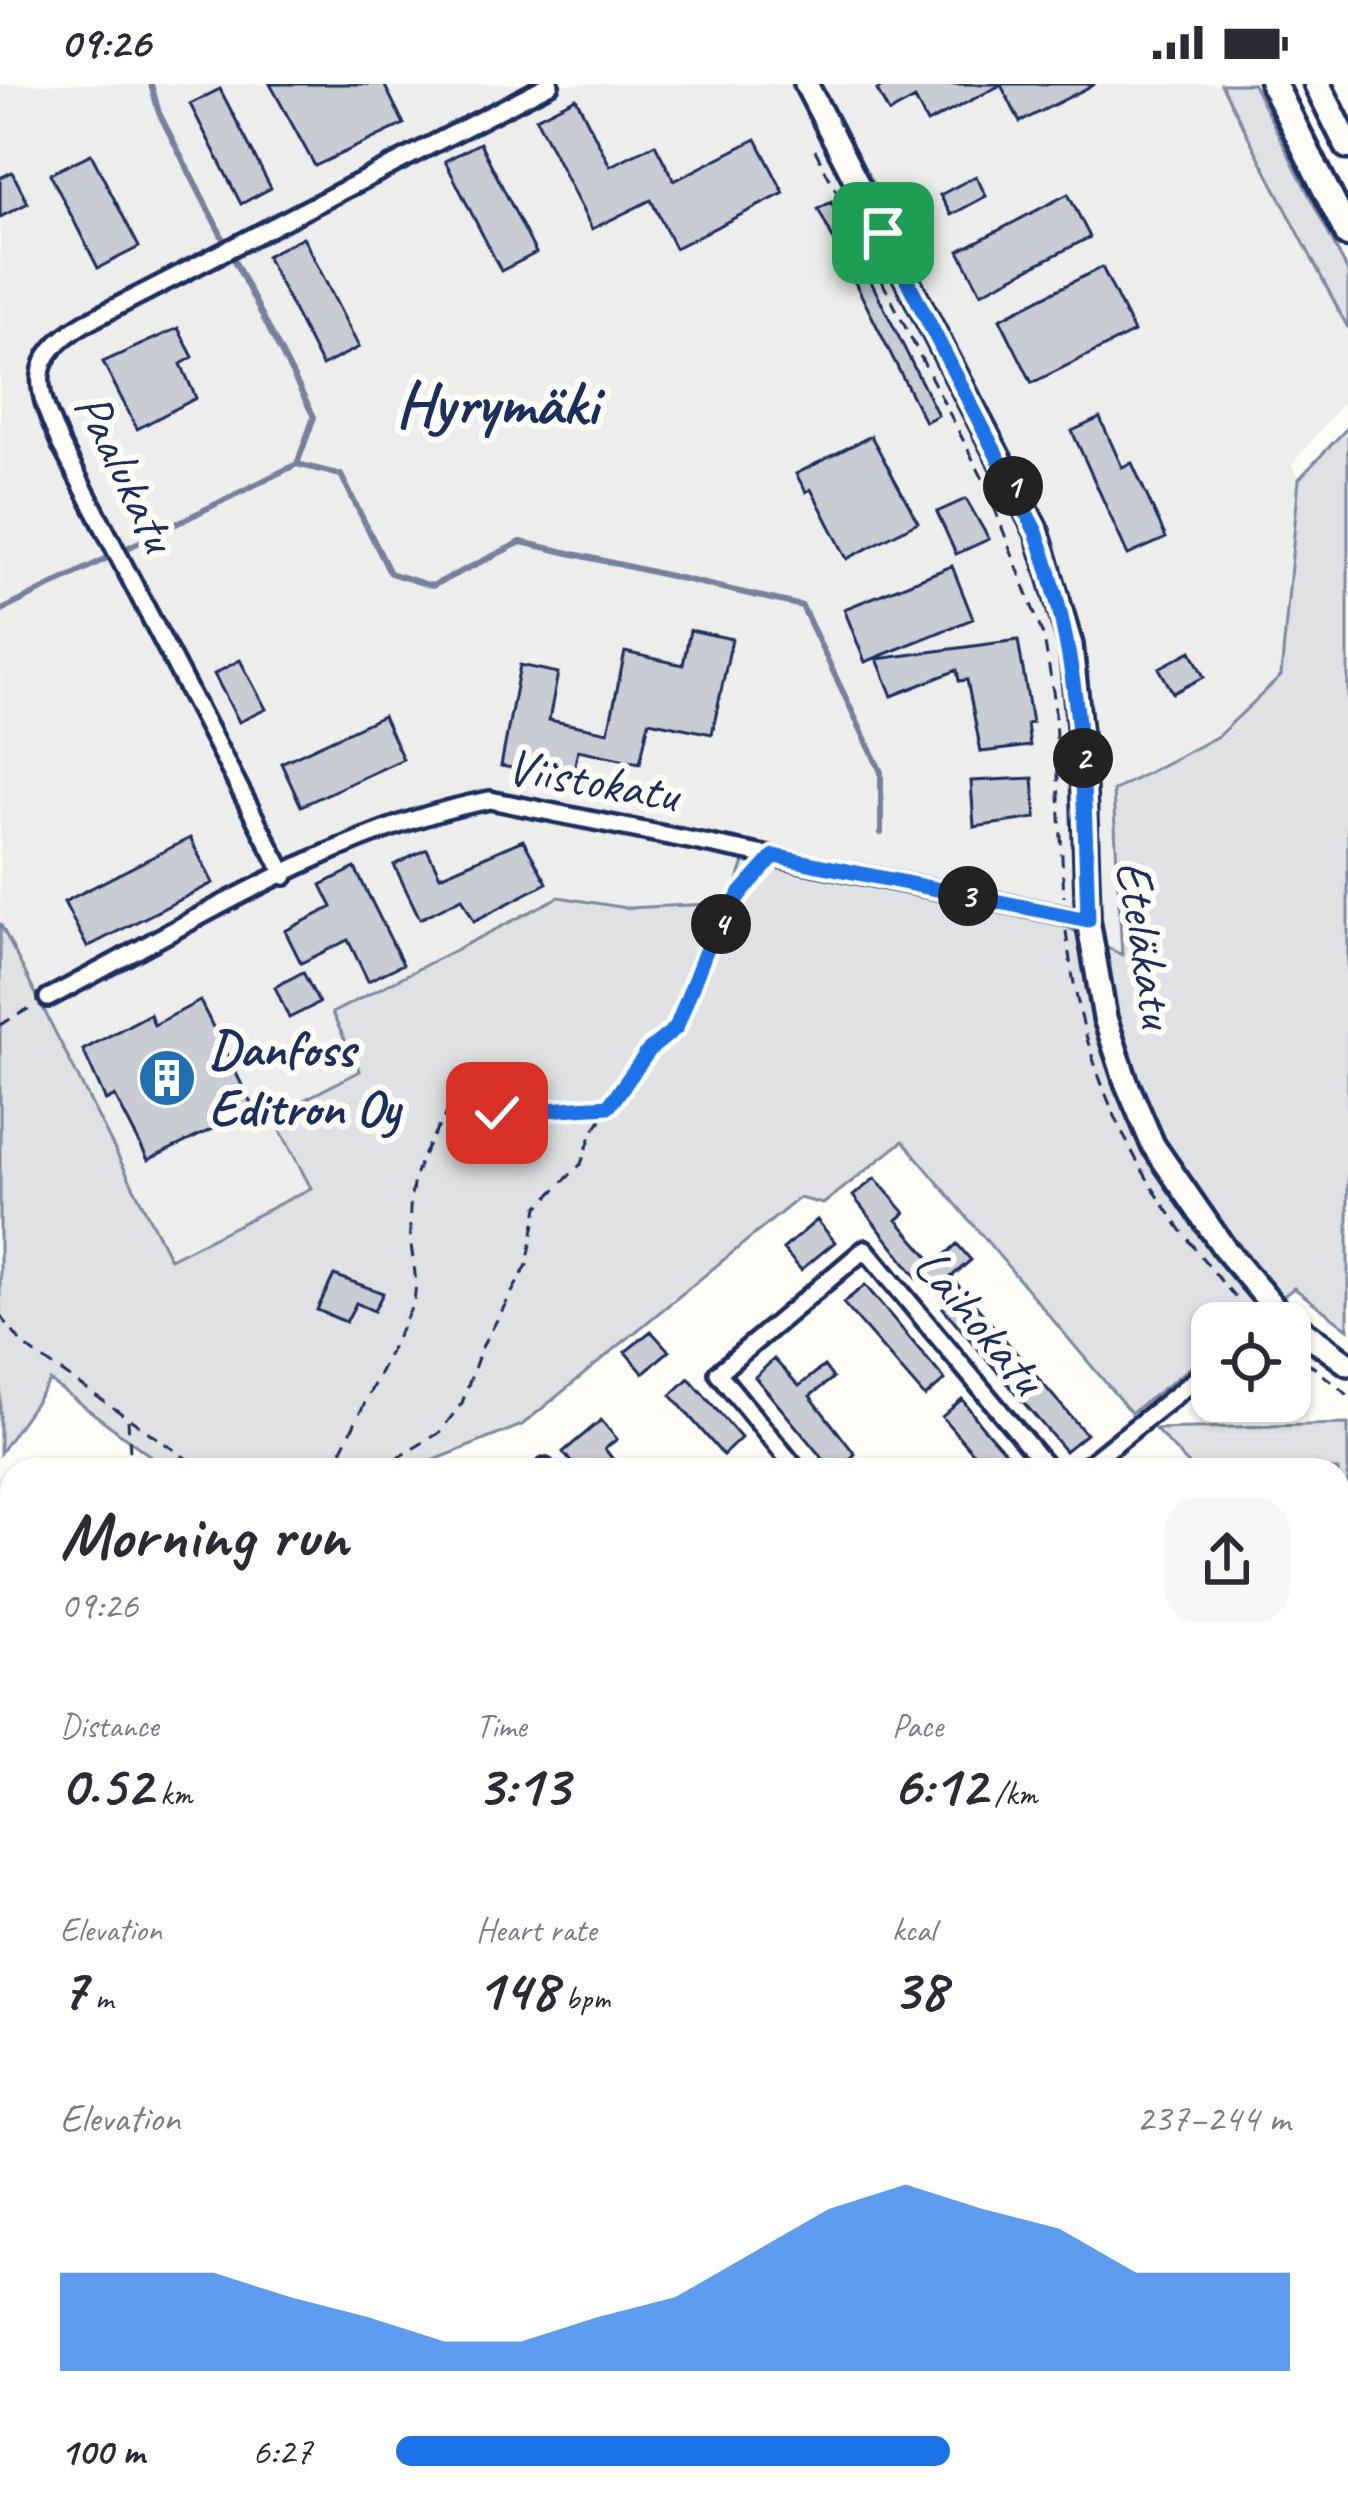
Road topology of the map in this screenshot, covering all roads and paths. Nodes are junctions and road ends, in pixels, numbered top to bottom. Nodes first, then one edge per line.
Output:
1 (550, 84) edge
2 (806, 84) edge
3 (1273, 84) edge
4 (1317, 84) edge
5 (812, 142) dead end
6 (1348, 146) edge
7 (1348, 233) edge
8 (774, 856) junction
9 (285, 876) junction
10 (1064, 916) junction
11 (1088, 920) junction
12 (48, 998) joint
13 (0, 1025) edge
14 (609, 1106) junction
15 (1252, 1302) edge
16 (1256, 1302) edge
17 (0, 1315) edge
18 (1311, 1343) edge
19 (1348, 1364) edge
20 (1311, 1365) edge
21 (1191, 1383) edge
22 (1348, 1395) edge
23 (128, 1418) junction
24 (127, 1458) edge
25 (186, 1458) edge
26 (338, 1458) edge
27 (397, 1458) edge
28 (787, 1458) edge
29 (1039, 1458) edge
30 (1097, 1458) edge

1 - 9 street, Paalukatu
2 - 11 main road, Eteläkatu
3 - 7 highway
4 - 6 highway
5 - 10 path
8 - 9 street, Viistokatu
8 - 10 street, Viistokatu
8 - 14 path
9 - 12 street, Viistokatu
10 - 11 street, Viistokatu
10 - 15 path
11 - 16 main road, Eteläkatu
12 - 13 path
14 - 26 path
14 - 27 path
17 - 23 path
18 - 19 main road, Eteläkatu
20 - 22 path
21 - 30 street
23 - 24 path
23 - 25 path
28 - 29 street, Laihokatu

